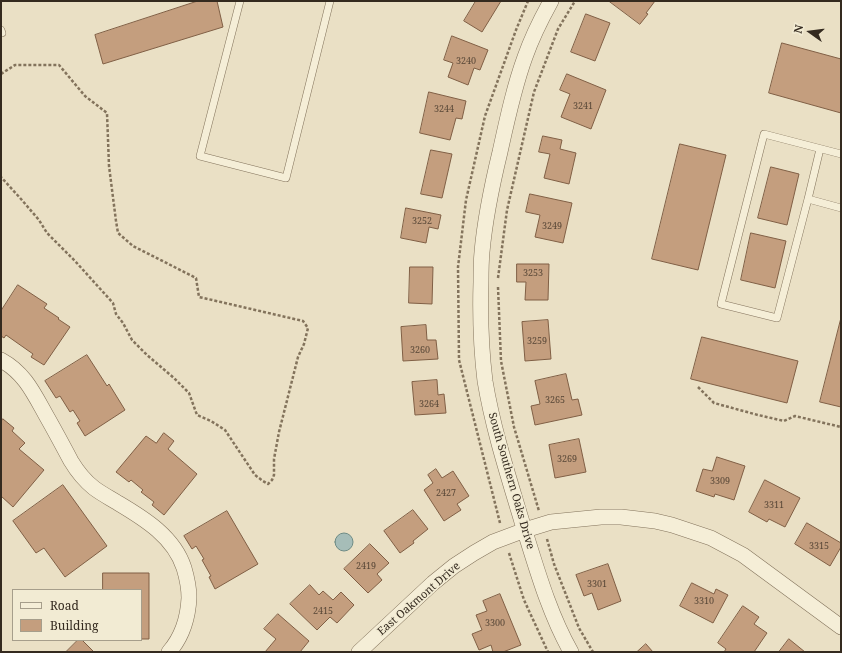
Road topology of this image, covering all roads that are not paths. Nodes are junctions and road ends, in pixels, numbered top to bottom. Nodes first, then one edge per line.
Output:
1 (240, 1) edge
2 (330, 1) edge
3 (551, 1) edge
4 (820, 149) junction
5 (841, 154) edge
6 (808, 199) junction
7 (841, 208) edge
8 (1, 360) edge
9 (525, 530) junction
10 (841, 627) edge
11 (169, 652) edge
12 (359, 652) edge
13 (571, 652) edge

1 - 2 lane
3 - 9 street, South Southern Oaks Drive
4 - 5 lane
4 - 6 lane
4 - 6 lane
6 - 7 lane
8 - 11 street
9 - 10 street, East Oakmont Drive
9 - 12 street, East Oakmont Drive
9 - 13 street, South Southern Oaks Drive

